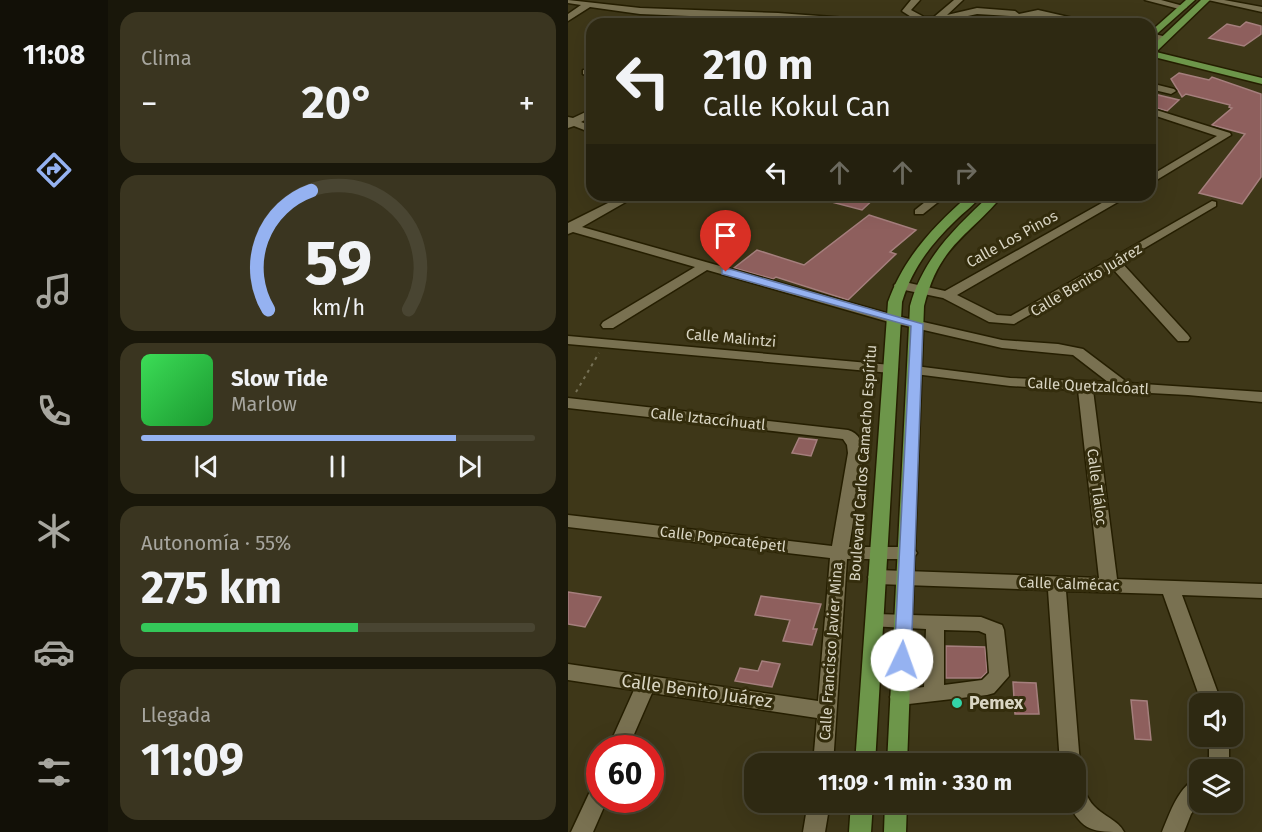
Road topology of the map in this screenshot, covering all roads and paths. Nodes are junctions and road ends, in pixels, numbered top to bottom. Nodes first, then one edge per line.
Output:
1 (916, 0) edge
2 (959, 0) edge
3 (1149, 0) edge
4 (1191, 0) edge
5 (1207, 0) edge
6 (1212, 0) edge
7 (568, 1) edge
8 (587, 5) junction
9 (1183, 7) junction
10 (1261, 10) edge
11 (710, 13) junction
12 (1024, 14) junction
13 (764, 15) junction
14 (568, 18) edge
15 (700, 18) edge
16 (760, 18) edge
17 (805, 18) edge
18 (915, 18) edge
19 (938, 18) edge
20 (945, 18) edge
21 (1015, 18) edge
22 (1068, 18) edge
23 (1156, 31) edge
24 (1156, 37) edge
25 (1165, 39) junction
26 (1156, 47) edge
27 (1156, 56) edge
28 (1166, 60) junction
29 (1156, 63) edge
30 (1261, 81) edge
31 (1261, 86) edge
32 (1156, 87) edge
33 (1171, 91) dead end
34 (1156, 113) edge
35 (586, 115) edge
36 (570, 122) edge
37 (586, 128) edge
38 (1156, 176) edge
39 (621, 201) edge
40 (933, 201) edge
41 (968, 201) edge
42 (991, 201) edge
43 (1113, 201) edge
44 (1212, 204) dead end
45 (919, 212) dead end
46 (570, 228) edge
47 (1116, 263) junction
48 (705, 266) junction
49 (900, 285) junction
50 (920, 289) junction
51 (947, 295) junction
52 (894, 319) junction
53 (917, 324) junction
54 (608, 325) dead end
55 (1183, 338) dead end
56 (568, 340) edge
57 (606, 343) junction
58 (891, 369) junction
59 (915, 370) junction
60 (1084, 387) junction
61 (1127, 389) junction
62 (1261, 397) edge
63 (568, 403) edge
64 (848, 435) joint
65 (568, 521) edge
66 (839, 553) junction
67 (877, 553) junction
68 (908, 553) junction
69 (877, 577) junction
70 (907, 578) junction
71 (1057, 585) junction
72 (1109, 586) junction
73 (1170, 588) junction
74 (1261, 591) edge
75 (875, 621) junction
76 (904, 622) junction
77 (935, 622) junction
78 (568, 672) edge
79 (646, 684) junction
80 (1209, 693) edge
81 (934, 694) junction
82 (900, 697) junction
83 (826, 711) junction
84 (624, 735) edge
85 (824, 753) edge
86 (866, 753) edge
87 (897, 753) edge
88 (1069, 753) edge
89 (1189, 800) edge
90 (591, 813) edge
91 (817, 813) edge
92 (861, 813) edge
93 (896, 813) edge
94 (1085, 813) edge
95 (582, 832) edge
96 (814, 832) edge
97 (860, 832) edge
98 (895, 832) edge
99 (1113, 832) edge
100 (1173, 832) edge

1 - 18 street
2 - 19 street
3 - 9 street
4 - 9 main road
5 - 25 main road
6 - 10 street
7 - 8 street
8 - 11 street
8 - 14 street
9 - 23 main road
11 - 13 street
11 - 15 street
12 - 20 street
12 - 21 street
12 - 22 street
13 - 16 street
13 - 17 street
24 - 25 street
25 - 26 main road
27 - 28 main road
28 - 29 main road
28 - 30 main road
28 - 31 main road
32 - 33 street
34 - 38 street
35 - 36 street
36 - 37 street
39 - 46 street
40 - 45 street
41 - 49 main road, Boulevard Carlos Camacho Espíritu
42 - 50 main road
43 - 51 street, Calle Los Pinos
44 - 47 street, Calle Benito Juárez
46 - 48 street
47 - 51 street, Calle Benito Juárez
47 - 55 street
48 - 52 street
48 - 54 street
49 - 50 street, Calle Benito Juárez
49 - 52 main road, Boulevard Carlos Camacho Espíritu
50 - 51 street, Calle Benito Juárez
50 - 53 main road
52 - 53 street
52 - 58 main road, Boulevard Carlos Camacho Espíritu
53 - 59 main road
53 - 61 street
56 - 57 street, Calle Malintzi
57 - 58 street, Calle Malintzi
57 - 63 path
58 - 67 main road, Boulevard Carlos Camacho Espíritu
59 - 60 street, Calle Quetzalcóatl
59 - 68 main road
60 - 61 street, Calle Quetzalcóatl
60 - 72 street, Calle Tláloc
61 - 62 street, Calle Quetzalcóatl
63 - 64 street, Calle Iztaccíhuatl
64 - 66 street, Calle Francisco Javier Mina
65 - 66 street, Calle Popocatépetl
66 - 67 street, Calle Popocatépetl
66 - 83 street, Calle Francisco Javier Mina
67 - 68 street, Calle Popocatépetl
67 - 69 main road, Boulevard Carlos Camacho Espíritu
68 - 70 main road
69 - 70 street, Calle Calmécac
69 - 75 main road, Boulevard Carlos Camacho Espíritu
70 - 71 street, Calle Calmécac
70 - 76 main road
71 - 72 street, Calle Calmécac
71 - 88 street
72 - 73 street, Calle Calmécac
73 - 74 street, Calle Calmécac
73 - 80 street
75 - 76 street
75 - 86 main road, Boulevard Carlos Camacho Espíritu
76 - 77 street
76 - 82 main road
77 - 81 street
77 - 81 street
78 - 79 street, Calle Benito Juárez
79 - 83 street, Calle Benito Juárez
79 - 84 street
81 - 82 street
82 - 87 main road
83 - 85 street, Calle Francisco Javier Mina
89 - 100 street
90 - 95 street
91 - 96 street
92 - 97 main road
93 - 98 main road
94 - 99 street

